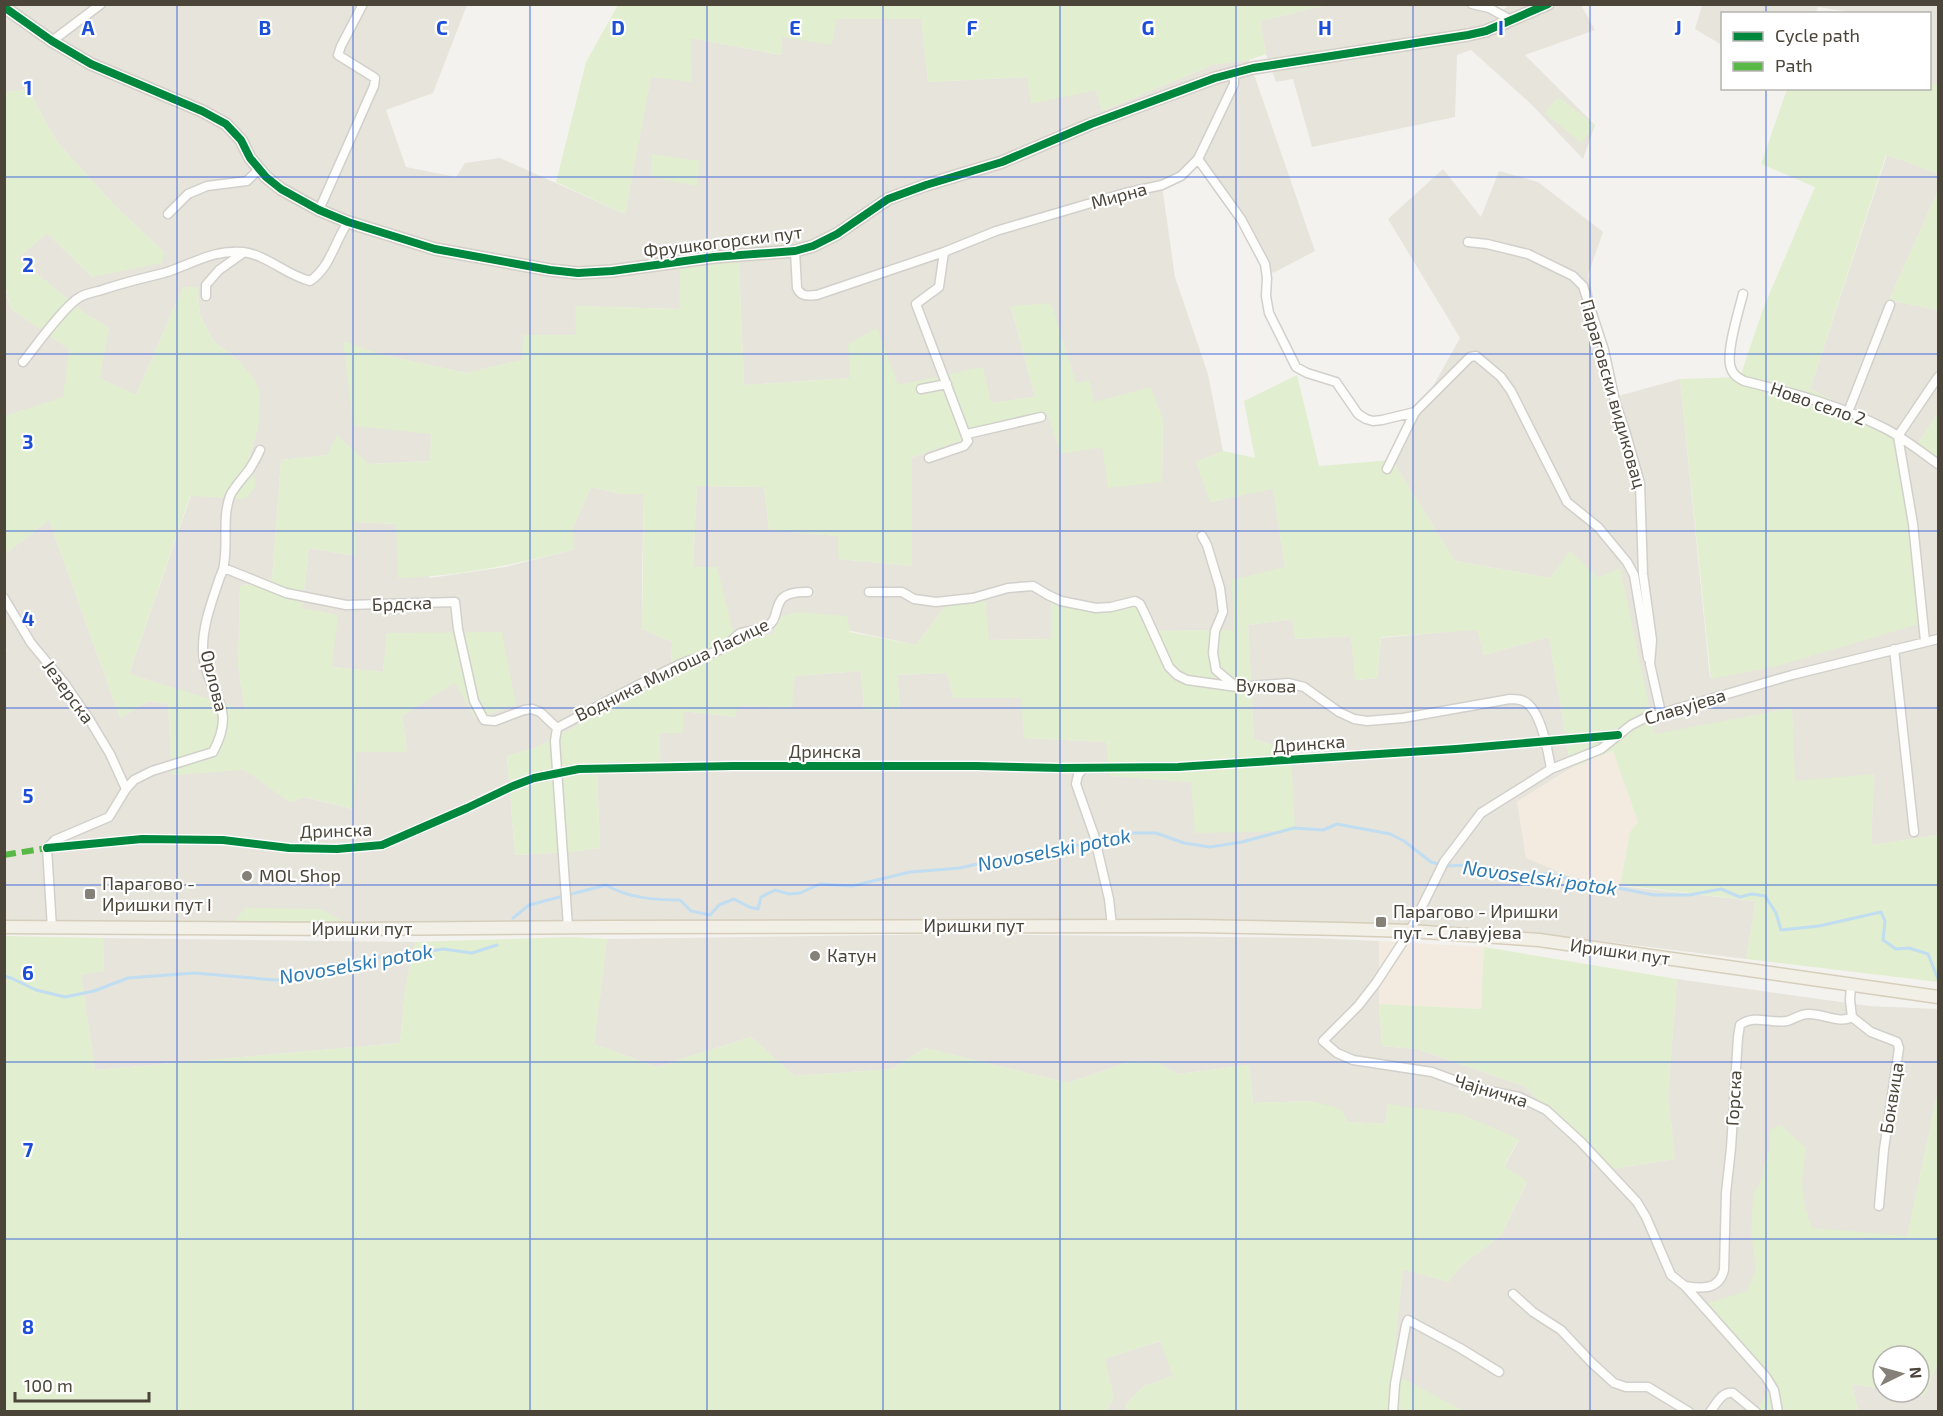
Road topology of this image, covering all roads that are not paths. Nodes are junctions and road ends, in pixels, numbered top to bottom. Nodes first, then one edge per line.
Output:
1 (101, 4) edge
2 (363, 4) edge
3 (1472, 4) edge
4 (1548, 4) edge
5 (4, 7) edge
6 (1511, 20) junction
7 (52, 41) junction
8 (1234, 72) junction
9 (1198, 159) junction
10 (259, 169) junction
11 (319, 210) junction
12 (168, 214) dead end
13 (348, 222) junction
14 (1468, 242) dead end
15 (795, 251) junction
16 (243, 252) junction
17 (944, 252) junction
18 (1743, 294) dead end
19 (206, 296) dead end
20 (1890, 304) dead end
21 (23, 362) dead end
22 (1938, 377) edge
23 (947, 384) junction
24 (921, 389) dead end
25 (1415, 412) junction
26 (1848, 412) junction
27 (1041, 417) dead end
28 (967, 434) junction
29 (1898, 436) junction
30 (260, 450) dead end
31 (930, 458) dead end
32 (1938, 464) edge
33 (1387, 469) dead end
34 (1202, 536) dead end
35 (224, 568) junction
36 (808, 592) dead end
37 (869, 592) dead end
38 (4, 598) edge
39 (1938, 639) edge
40 (1925, 641) junction
41 (1894, 649) junction
42 (1650, 664) junction
43 (1237, 687) junction
44 (1661, 713) junction
45 (557, 728) junction
46 (1618, 735) junction
47 (1546, 740) junction
48 (1060, 768) junction
49 (1084, 768) junction
50 (1551, 769) junction
51 (558, 772) junction
52 (1076, 784) junction
53 (126, 789) junction
54 (1914, 832) dead end
55 (47, 848) junction
56 (1113, 926) junction
57 (4, 927) edge
58 (568, 927) junction
59 (52, 928) junction
60 (1410, 931) junction
61 (1851, 985) junction
62 (1938, 997) edge
63 (1852, 1017) junction
64 (1323, 1041) joint
65 (1879, 1206) dead end
66 (1685, 1286) junction
67 (1513, 1294) dead end
68 (1499, 1372) dead end
69 (1393, 1412) edge
70 (1689, 1412) edge
71 (1710, 1412) edge
72 (1756, 1412) edge
73 (1778, 1412) edge

1 - 7 street
2 - 11 street
3 - 6 street
4 - 6 street, Фрушкогорски пут
5 - 7 street, Фрушкогорски пут
6 - 8 street, Фрушкогорски пут
7 - 10 street, Фрушкогорски пут
8 - 9 street, Мирна
8 - 15 street, Фрушкогорски пут
9 - 17 street, Мирна
9 - 25 street
10 - 11 street, Фрушкогорски пут
10 - 12 street
11 - 13 street, Фрушкогорски пут
13 - 15 street, Фрушкогорски пут
13 - 16 street
14 - 42 street, Параговски видиковац
15 - 17 street, Мирна
16 - 19 street
16 - 21 street
17 - 23 street
18 - 26 street, Ново село 2
20 - 26 street
22 - 29 street
23 - 24 street
23 - 28 street
25 - 33 street, Параговски видиковац
25 - 42 street, Параговски видиковац
26 - 29 street, Ново село 2
27 - 28 street
28 - 31 street
29 - 32 street, Ново село 2
29 - 40 street
30 - 35 street, Орлова
34 - 43 street
35 - 45 street, Брдска
35 - 53 street, Орлова
36 - 45 street, Водника Милоша Ласице
37 - 43 street, Вукова
38 - 53 street, Језерска
39 - 40 street, Славујева
40 - 41 street, Славујева
41 - 44 street, Славујева
41 - 54 street
42 - 44 street, Параговски видиковац
43 - 47 street, Вукова
44 - 46 street, Славујева
45 - 51 street
46 - 47 street, Дринска
46 - 50 street, Славујева
47 - 49 street, Дринска
47 - 50 street, Вукова
48 - 49 street, Дринска
48 - 51 street, Дринска
48 - 52 street
49 - 52 street
50 - 60 street, Славујева
51 - 55 street, Дринска
51 - 58 street
52 - 56 street
53 - 55 street, Орлова
55 - 59 street
56 - 58 main road, Иришки пут
56 - 60 main road, Иришки пут
57 - 59 main road, Иришки пут
58 - 59 main road, Иришки пут
60 - 61 main road, Иришки пут
60 - 64 street, Славујева
61 - 62 main road, Иришки пут
61 - 63 street
63 - 65 street, Боквица
63 - 66 street, Горска
64 - 66 street, Чајничка
66 - 73 street, Чајничка
67 - 70 street
68 - 69 street
71 - 72 street

